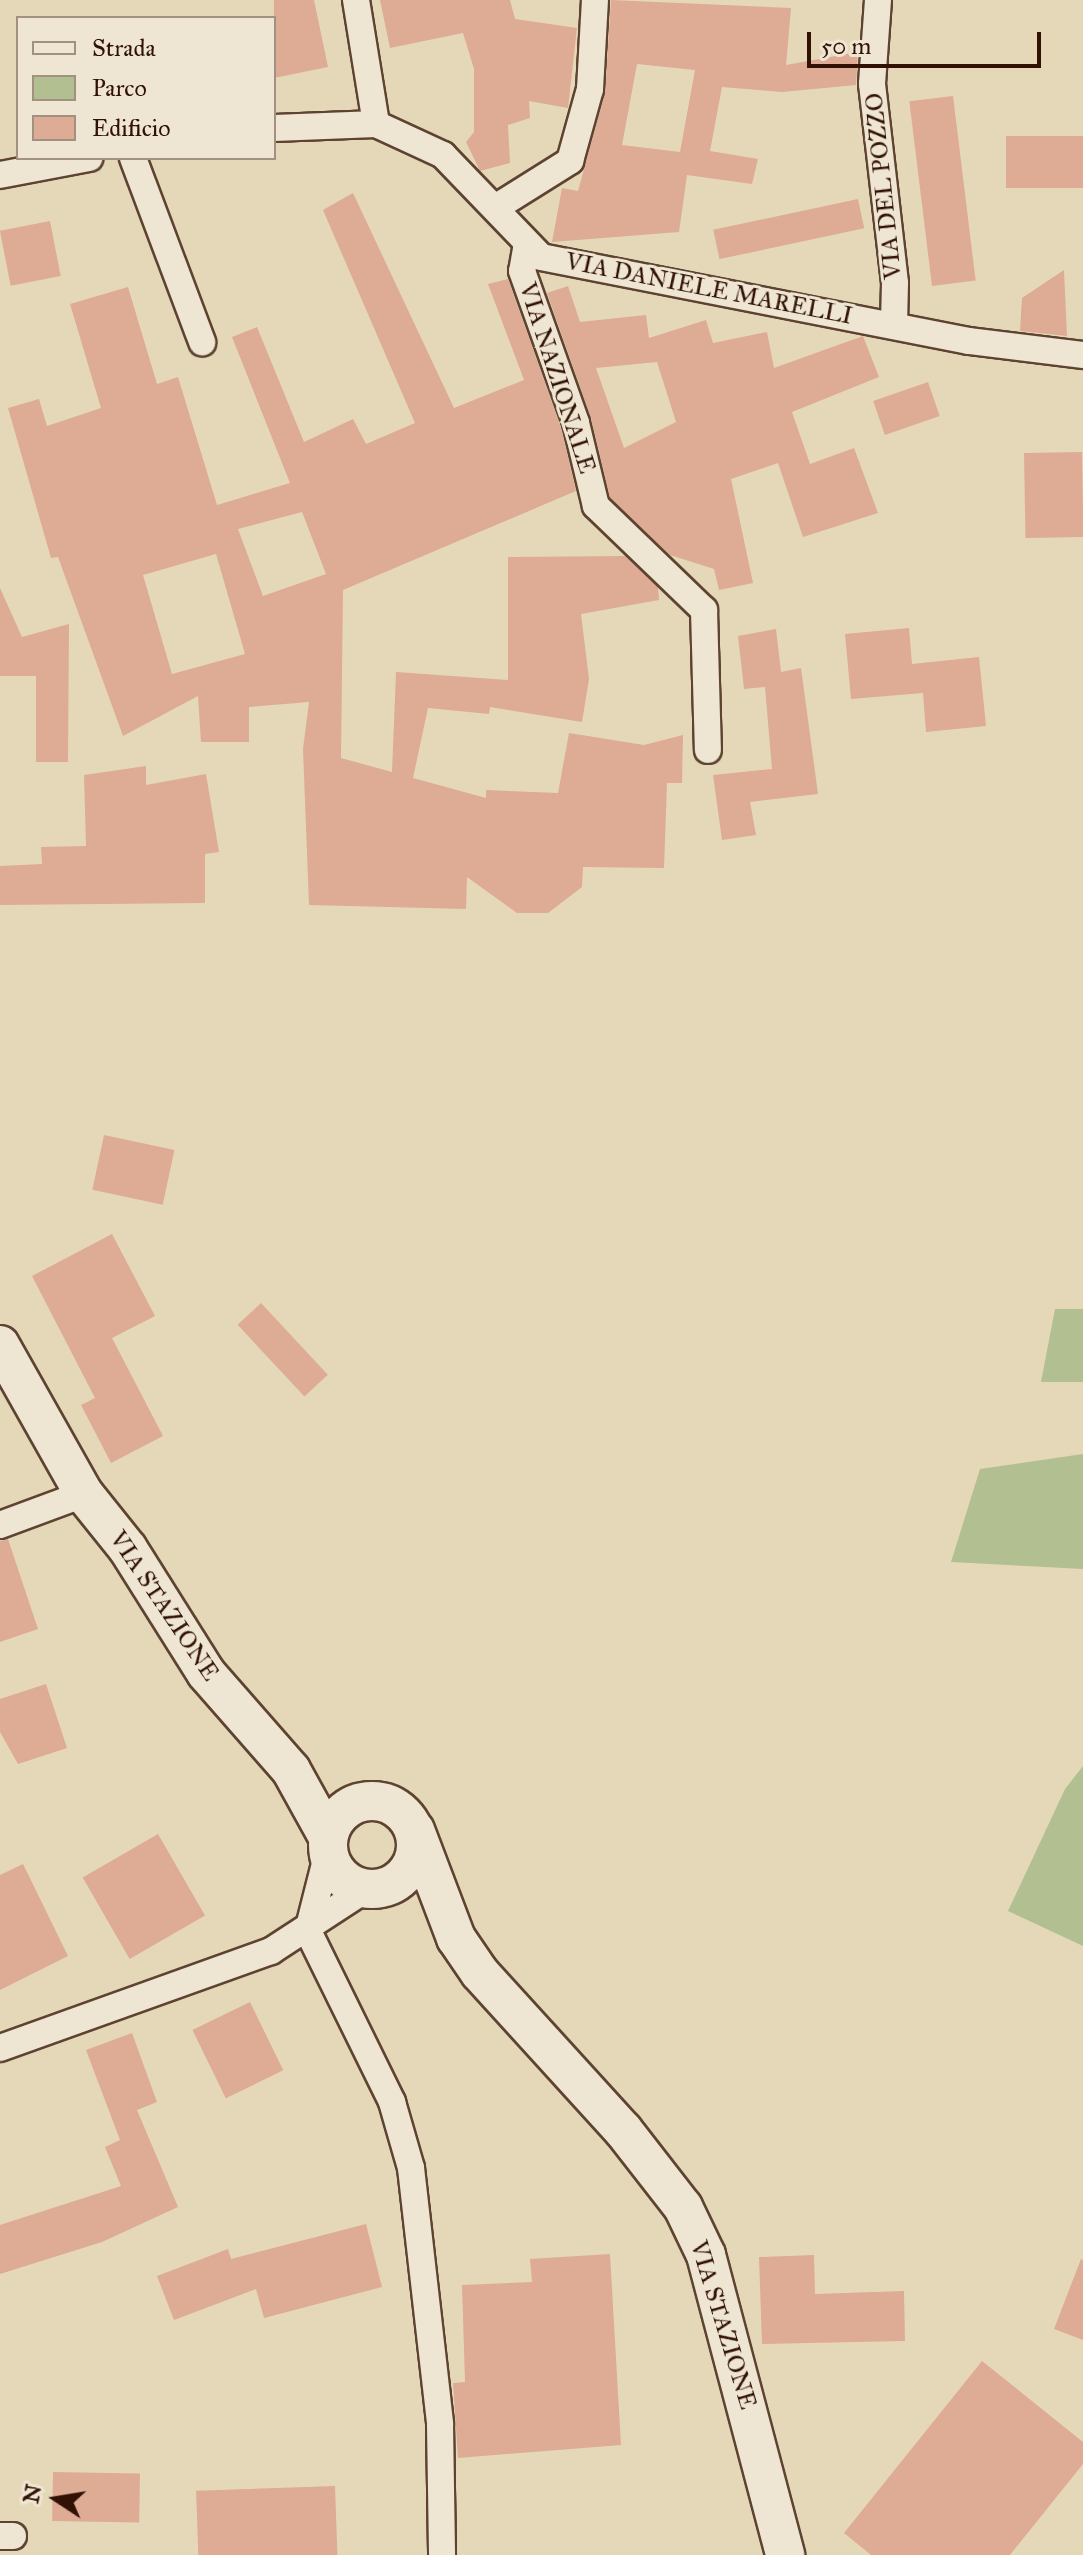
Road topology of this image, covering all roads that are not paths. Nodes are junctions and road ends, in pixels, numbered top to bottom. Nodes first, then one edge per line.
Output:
1 (356, 0) edge
2 (595, 0) edge
3 (878, 0) edge
4 (376, 124) junction
5 (276, 128) edge
6 (79, 160) edge
7 (134, 160) edge
8 (0, 175) edge
9 (495, 208) junction
10 (526, 249) junction
11 (894, 325) junction
12 (202, 342) dead end
13 (1083, 355) edge
14 (708, 750) dead end
15 (0, 1345) edge
16 (84, 1494) junction
17 (0, 1525) edge
18 (278, 1752) junction
19 (374, 1799) junction
20 (415, 1830) junction
21 (328, 1845) junction
22 (372, 1889) junction
23 (308, 1931) junction
24 (456, 1938) junction
25 (0, 2048) edge
26 (442, 2555) edge
27 (785, 2555) edge

1 - 4 street
2 - 9 street
3 - 11 street, VIA DEL POZZO
4 - 5 street
4 - 9 street
6 - 8 street
7 - 12 street
9 - 10 street
10 - 11 street, VIA DANIELE MARELLI
10 - 14 street, VIA NAZIONALE
11 - 13 street, VIA DANIELE MARELLI
15 - 16 main road, VIA STAZIONE
16 - 17 street
16 - 18 main road, VIA STAZIONE
18 - 19 main road, VIA STAZIONE
18 - 21 main road, VIA STAZIONE
19 - 20 main road
19 - 21 main road
20 - 22 main road
20 - 24 main road, VIA STAZIONE
21 - 22 main road
21 - 23 street
22 - 23 street
22 - 24 main road, VIA STAZIONE
23 - 25 street
23 - 26 street
24 - 27 main road, VIA STAZIONE

